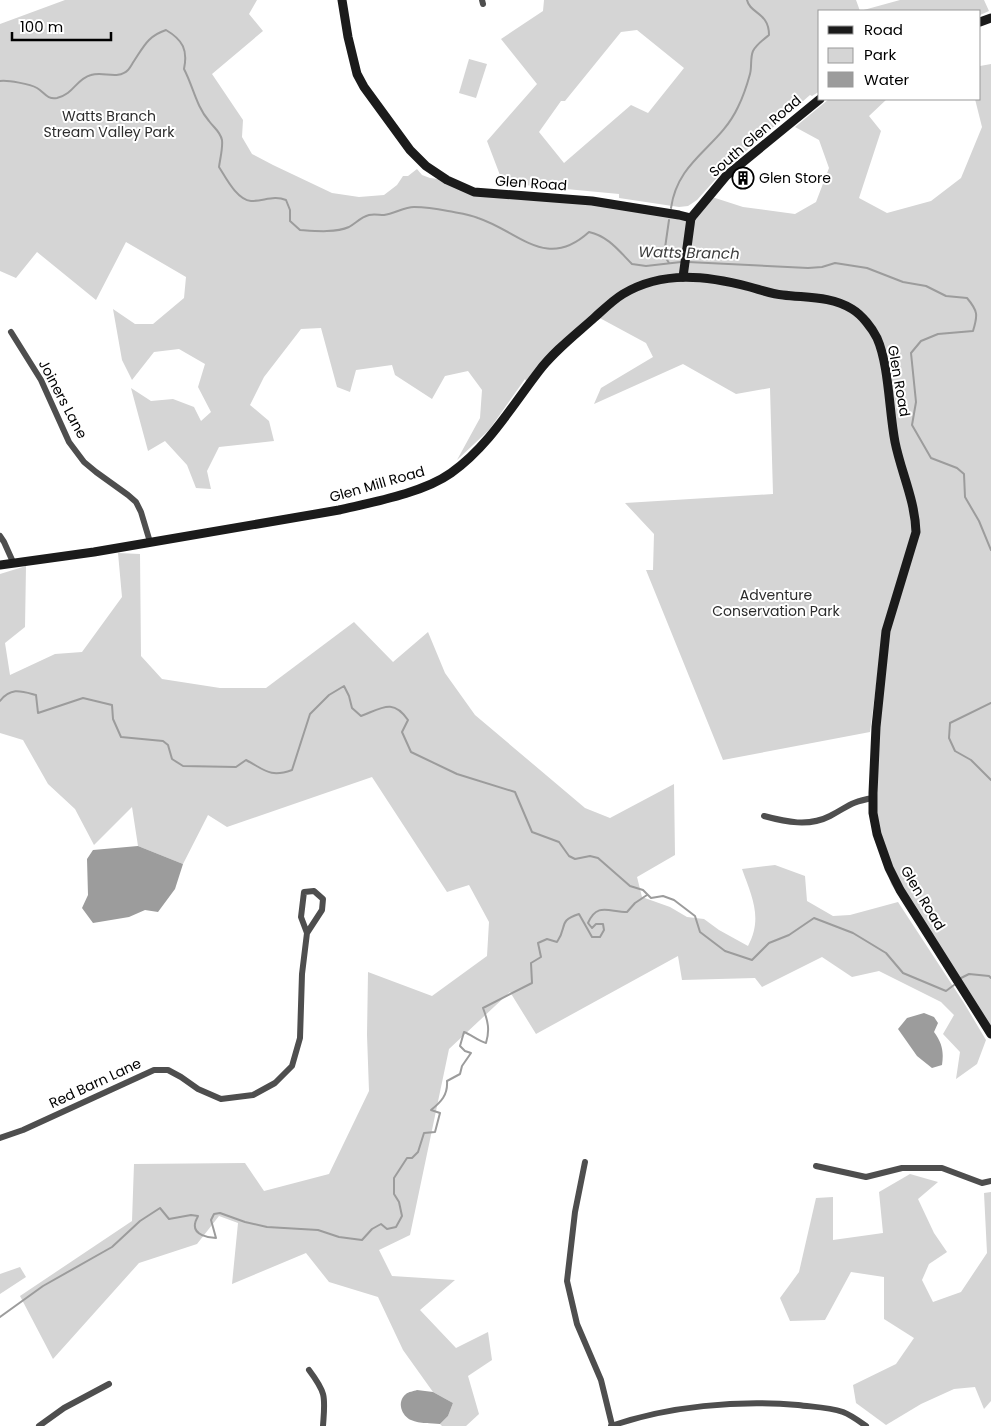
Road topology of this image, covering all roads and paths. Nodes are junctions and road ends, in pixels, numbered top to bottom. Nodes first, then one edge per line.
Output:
1 (342, 0) edge
2 (819, 100) edge
3 (691, 218) junction
4 (683, 272) junction
5 (10, 332) dead end
6 (0, 536) edge
7 (150, 542) junction
8 (13, 562) junction
9 (0, 565) edge
10 (873, 798) junction
11 (764, 816) dead end
12 (307, 932) junction
13 (991, 1034) edge
14 (0, 1138) edge
15 (585, 1162) dead end
16 (816, 1166) dead end
17 (991, 1181) edge
18 (309, 1370) dead end
19 (109, 1384) dead end
20 (39, 1426) edge
21 (323, 1426) edge
22 (612, 1426) edge
23 (866, 1426) edge

1 - 3 main road, Glen Road
2 - 3 main road, South Glen Road
3 - 4 main road
4 - 7 main road, Glen Mill Road
4 - 10 main road, Glen Road
5 - 7 street, Joiners Lane
6 - 8 street
7 - 8 main road, Glen Mill Road
8 - 9 main road, Glen Mill Road
10 - 11 street
10 - 13 main road, Glen Road
12 - 12 street, Red Barn Lane
12 - 14 street, Red Barn Lane
15 - 22 street
16 - 17 street
18 - 21 street
19 - 20 street
22 - 23 street

